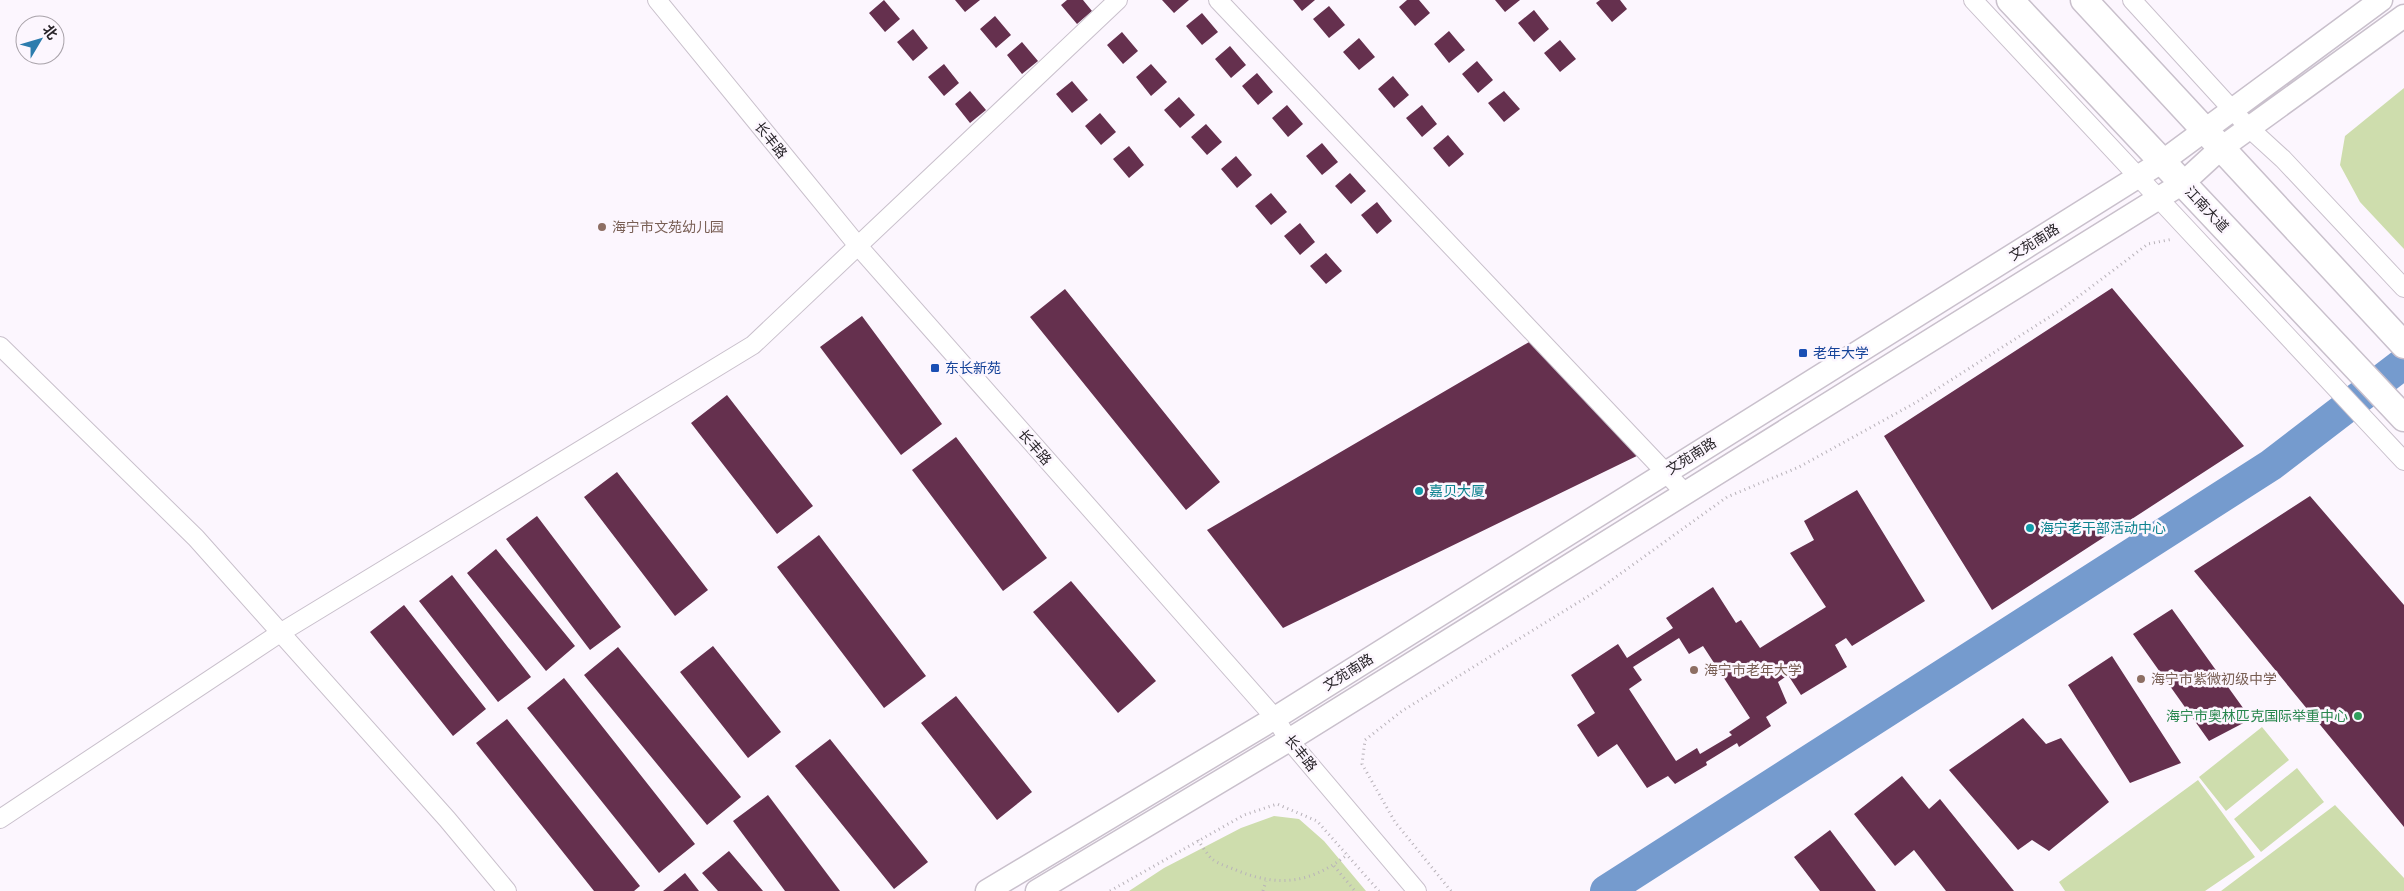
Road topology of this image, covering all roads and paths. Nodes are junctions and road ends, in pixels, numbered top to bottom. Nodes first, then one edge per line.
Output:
1 (657, 0) edge
2 (1118, 0) edge
3 (1218, 0) edge
4 (1974, 0) edge
5 (2010, 0) edge
6 (2084, 0) edge
7 (2132, 0) edge
8 (2381, 0) edge
9 (2401, 19) edge
10 (2233, 108) junction
11 (2249, 128) junction
12 (2211, 140) junction
13 (2163, 161) junction
14 (2138, 177) junction
15 (2183, 183) junction
16 (2158, 198) junction
17 (2176, 239) dead end
18 (859, 247) junction
19 (2401, 285) edge
20 (2404, 345) edge
21 (0, 346) edge
22 (2404, 418) edge
23 (2401, 457) edge
24 (1665, 473) junction
25 (1685, 494) junction
26 (280, 633) junction
27 (1274, 718) junction
28 (1289, 740) junction
29 (0, 819) edge
30 (1198, 840) junction
31 (1348, 854) junction
32 (1334, 866) junction
33 (1266, 881) junction
34 (507, 891) edge
35 (987, 891) edge
36 (1037, 891) edge
37 (1110, 891) edge
38 (1263, 891) edge
39 (1355, 891) edge
40 (1379, 891) edge
41 (1417, 891) edge
42 (1452, 891) edge

1 - 18 street, 长丰路
2 - 18 street
3 - 24 street
4 - 14 street
5 - 13 highway, 江南大道
6 - 12 highway
7 - 10 street
8 - 10 main road, 文苑南路
9 - 11 main road, 文苑南路
10 - 11 street
10 - 12 main road, 文苑南路
11 - 12 main road, 文苑南路
11 - 19 street
12 - 13 main road, 文苑南路
12 - 15 main road, 文苑南路
12 - 20 highway
13 - 14 main road, 文苑南路
13 - 15 highway, 江南大道
14 - 16 street
14 - 24 main road, 文苑南路
15 - 16 main road, 文苑南路
15 - 22 highway, 江南大道
16 - 23 street
16 - 25 main road, 文苑南路
17 - 42 path
18 - 26 street
18 - 27 street, 长丰路
21 - 26 street
24 - 25 street
24 - 27 main road, 文苑南路
25 - 28 main road, 文苑南路
26 - 29 street
26 - 34 street
27 - 28 street, 长丰路
27 - 35 main road, 文苑南路
28 - 36 main road, 文苑南路
28 - 41 street, 长丰路
30 - 31 path
30 - 33 path
30 - 37 path
31 - 32 path
31 - 40 path
32 - 33 path
32 - 39 path
33 - 38 path

